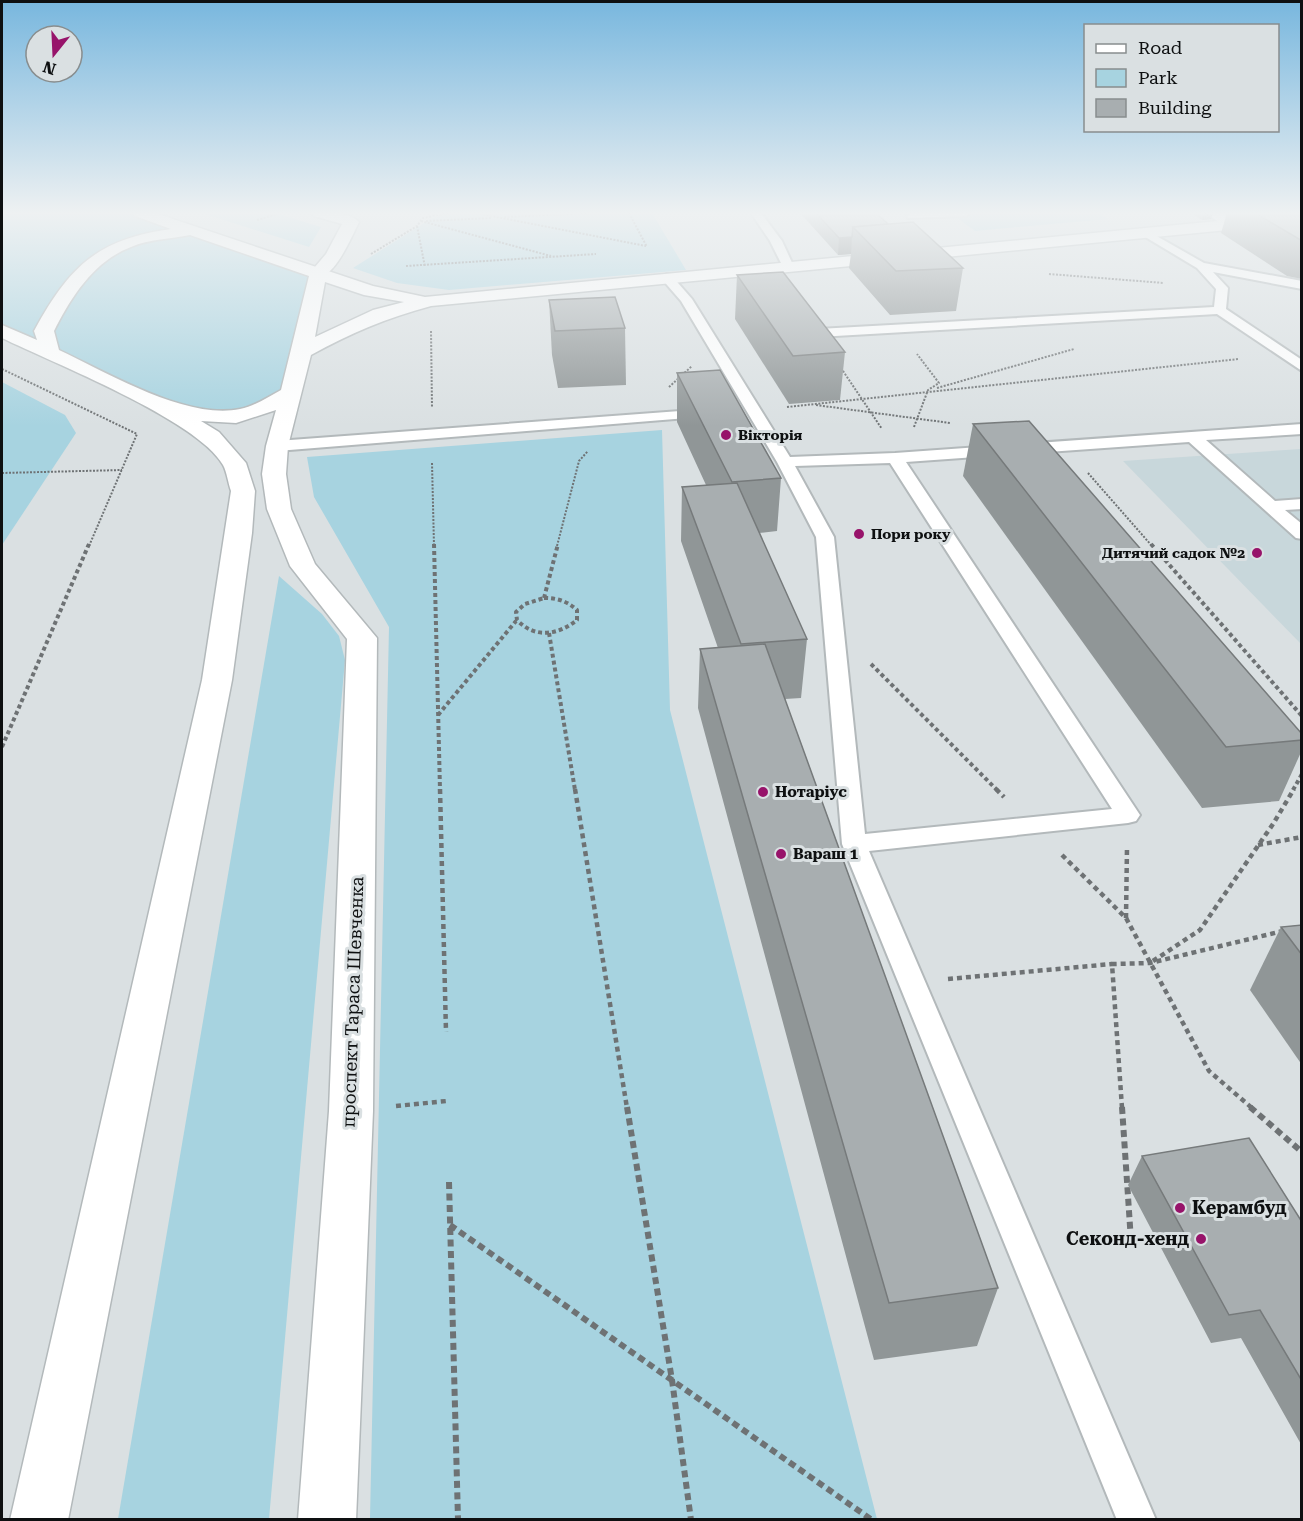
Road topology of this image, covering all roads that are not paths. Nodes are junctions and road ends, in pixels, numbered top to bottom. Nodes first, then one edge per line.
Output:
1 (75, 284) edge
2 (316, 284) edge
3 (349, 284) edge
4 (605, 284) edge
5 (672, 284) edge
6 (1218, 284) edge
7 (430, 301) junction
8 (1220, 310) junction
9 (2, 331) edge
10 (818, 333) edge
11 (302, 352) junction
12 (50, 353) junction
13 (1302, 367) edge
14 (291, 393) junction
15 (164, 406) junction
16 (717, 412) edge
17 (1302, 429) edge
18 (1192, 436) junction
19 (277, 446) junction
20 (900, 457) junction
21 (785, 462) junction
22 (1302, 504) edge
23 (1270, 506) junction
24 (1302, 534) edge
25 (854, 844) junction
26 (39, 1520) edge
27 (327, 1520) edge
28 (1137, 1520) edge

1 - 12 main road
2 - 11 main road, проспект Тараса Шевченка
3 - 7 main road
4 - 7 main road
5 - 21 lane
6 - 8 lane
7 - 11 main road
8 - 10 lane
8 - 13 lane
9 - 12 main road
11 - 14 main road, проспект Тараса Шевченка
12 - 15 main road
14 - 15 main road
14 - 19 main road, проспект Тараса Шевченка
15 - 26 main road
16 - 19 lane
17 - 18 lane
18 - 20 lane
18 - 23 lane
19 - 27 main road, проспект Тараса Шевченка
20 - 21 lane
20 - 25 lane
21 - 25 lane
22 - 23 lane
23 - 24 lane
25 - 28 lane

